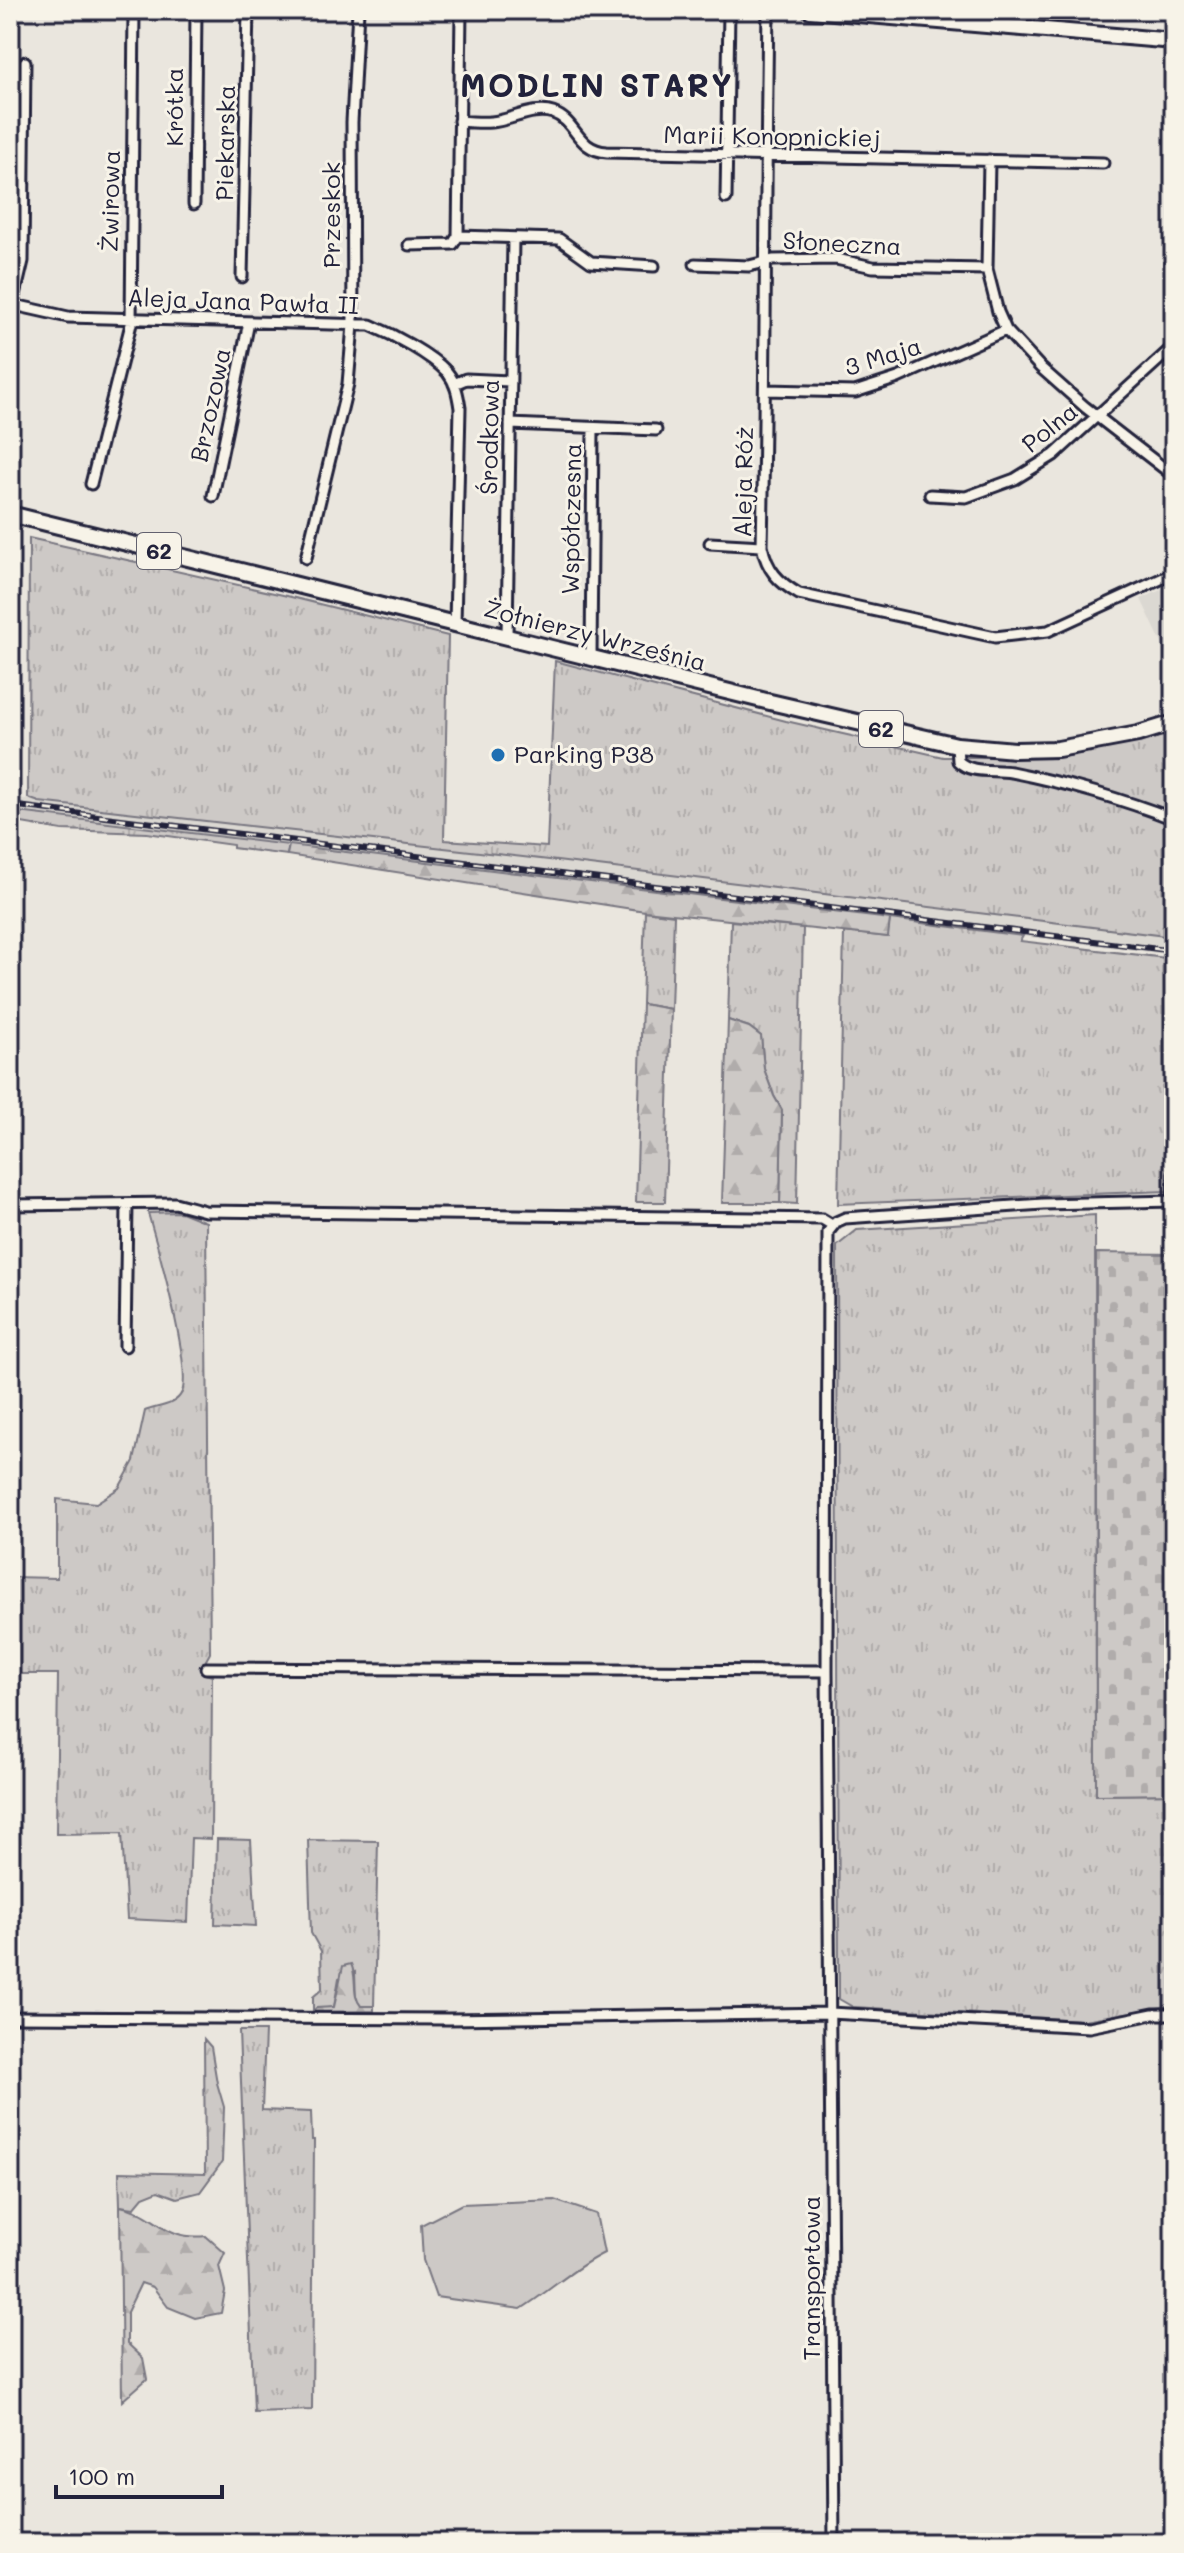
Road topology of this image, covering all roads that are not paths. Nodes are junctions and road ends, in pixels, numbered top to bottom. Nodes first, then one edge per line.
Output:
1 (134, 10) edge
2 (196, 10) edge
3 (248, 10) edge
4 (358, 10) edge
5 (461, 10) edge
6 (729, 10) edge
7 (768, 10) edge
8 (810, 10) edge
9 (971, 18) edge
10 (1174, 41) edge
11 (25, 62) dead end
12 (459, 121) junction
13 (727, 155) junction
14 (765, 156) junction
15 (989, 160) junction
16 (10, 163) edge
17 (23, 163) junction
18 (1103, 163) dead end
19 (726, 198) dead end
20 (194, 204) dead end
21 (458, 236) junction
22 (513, 238) junction
23 (409, 245) dead end
24 (764, 262) junction
25 (695, 264) dead end
26 (654, 266) dead end
27 (987, 269) junction
28 (242, 277) dead end
29 (11, 305) edge
30 (10, 316) edge
31 (130, 319) junction
32 (249, 322) junction
33 (353, 325) junction
34 (1006, 330) junction
35 (1174, 346) edge
36 (510, 381) junction
37 (454, 384) junction
38 (766, 390) junction
39 (1097, 416) junction
40 (510, 424) junction
41 (593, 429) junction
42 (656, 430) dead end
43 (1174, 476) edge
44 (91, 484) dead end
45 (930, 495) dead end
46 (213, 496) dead end
47 (10, 514) edge
48 (710, 543) dead end
49 (762, 546) junction
50 (306, 558) dead end
51 (1174, 573) edge
52 (455, 624) junction
53 (507, 636) junction
54 (591, 657) junction
55 (1174, 723) edge
56 (957, 745) junction
57 (1174, 819) edge
58 (1174, 1173) edge
59 (1174, 1201) edge
60 (127, 1204) junction
61 (10, 1205) edge
62 (832, 1225) junction
63 (125, 1346) dead end
64 (206, 1668) dead end
65 (827, 1671) junction
66 (830, 2013) junction
67 (1174, 2014) edge
68 (10, 2017) edge
69 (834, 2543) edge

1 - 31 street, Żwirowa
2 - 20 street, Krótka
3 - 28 street, Piekarska
4 - 33 street, Przeskok
5 - 12 street
6 - 13 street
7 - 14 street, Aleja Róż
8 - 9 main road
9 - 10 main road
11 - 17 street
12 - 13 street, Marii Konopnickiej
12 - 21 street
13 - 14 street, Marii Konopnickiej
13 - 19 street
14 - 15 street, Marii Konopnickiej
14 - 24 street, Aleja Róż
15 - 18 street, Marii Konopnickiej
15 - 27 street
16 - 17 street
17 - 29 street
21 - 22 street
21 - 23 street
22 - 26 street
22 - 36 street, Środkowa
24 - 25 street, Słoneczna
24 - 27 street, Słoneczna
24 - 38 street, Aleja Róż
27 - 34 street
29 - 30 street
29 - 31 street, Aleja Jana Pawła II
31 - 32 street, Aleja Jana Pawła II
31 - 44 street, Żwirowa
32 - 33 street, Aleja Jana Pawła II
32 - 46 street, Brzozowa
33 - 37 street, Aleja Jana Pawła II
33 - 50 street, Przeskok
34 - 38 street, 3 Maja
34 - 39 street
35 - 39 street, Polna
36 - 37 street
36 - 40 street, Środkowa
37 - 52 street
38 - 49 street, Aleja Róż
39 - 43 street
39 - 45 street, Polna
40 - 41 street, Współczesna
40 - 53 street, Środkowa
41 - 42 street, Współczesna
41 - 54 street, Współczesna
47 - 52 main road, Żołnierzy Września / 62
48 - 49 street
49 - 51 street, Aleja Róż
52 - 53 main road, Żołnierzy Września / 62
53 - 54 main road, Żołnierzy Września / 62
54 - 56 main road, Żołnierzy Września / 62
55 - 56 main road, Żołnierzy Września / 62
56 - 57 street
58 - 59 street
59 - 62 street
60 - 61 street
60 - 62 street
60 - 63 street
62 - 65 street, Transportowa
64 - 65 street
65 - 66 street, Transportowa
66 - 67 street
66 - 68 street
66 - 69 street, Transportowa

